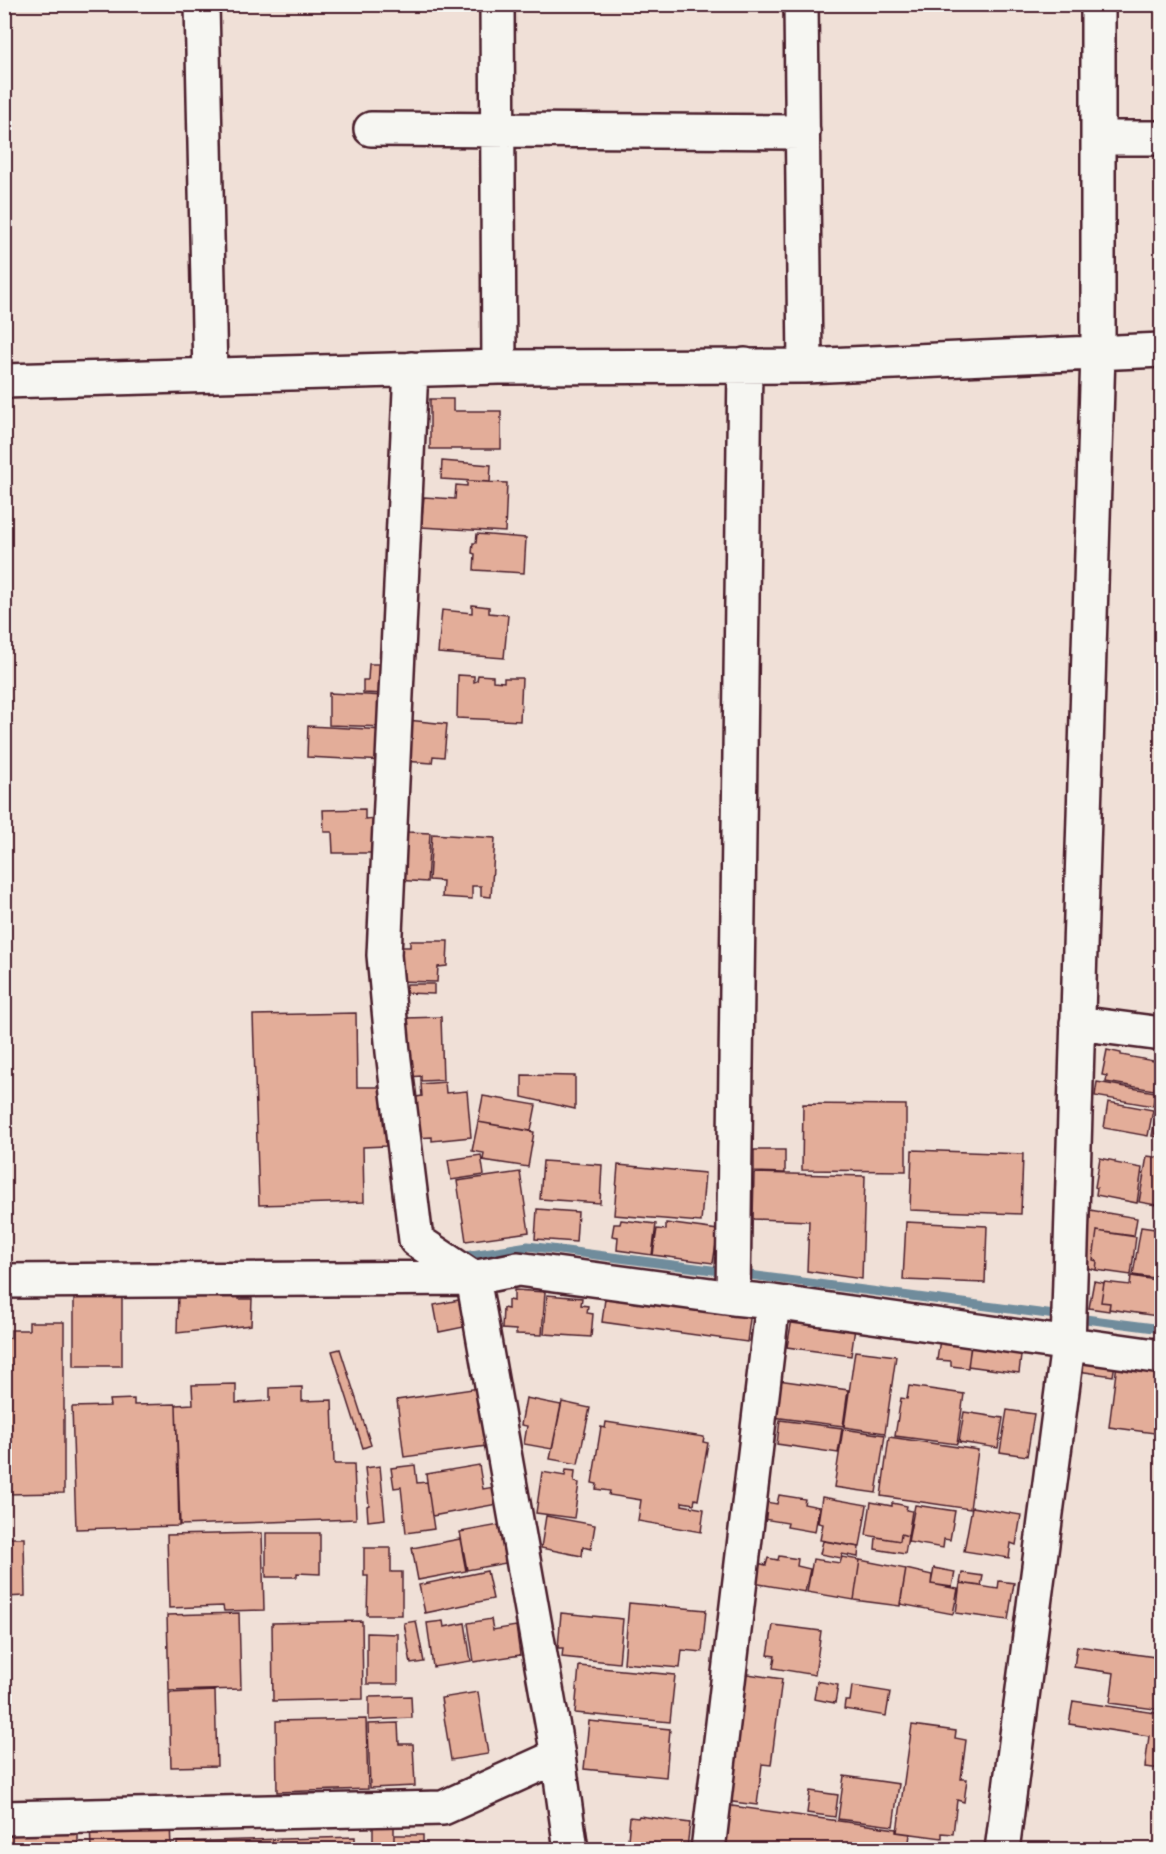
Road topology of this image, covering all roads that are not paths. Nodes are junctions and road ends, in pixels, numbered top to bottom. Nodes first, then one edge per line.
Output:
1 (202, 4) edge
2 (497, 4) edge
3 (801, 4) edge
4 (1098, 4) edge
5 (371, 129) dead end
6 (498, 130) junction
7 (803, 132) junction
8 (1098, 138) junction
9 (1161, 138) edge
10 (1161, 350) edge
11 (1098, 353) junction
12 (745, 365) junction
13 (806, 366) junction
14 (499, 367) junction
15 (411, 369) junction
16 (210, 375) junction
17 (4, 381) edge
18 (1077, 1023) junction
19 (1161, 1034) edge
20 (473, 1278) junction
21 (4, 1281) edge
22 (733, 1298) junction
23 (773, 1302) junction
24 (1068, 1345) junction
25 (1161, 1357) edge
26 (558, 1756) junction
27 (4, 1818) edge
28 (571, 1850) edge
29 (708, 1850) edge
30 (1002, 1850) edge

1 - 16 street
2 - 6 street
3 - 7 street
4 - 8 street
5 - 6 street
6 - 7 street
6 - 14 street
7 - 13 street
8 - 9 street
8 - 11 street
10 - 11 street
11 - 13 street
11 - 18 street
12 - 13 street
12 - 14 street
12 - 22 street
14 - 15 street
15 - 16 street
15 - 20 street
16 - 17 street
18 - 19 street
18 - 24 street
20 - 21 street
20 - 22 street
20 - 26 street
22 - 23 street
23 - 24 street
23 - 29 street
24 - 25 street
24 - 30 street
26 - 27 street
26 - 28 street

